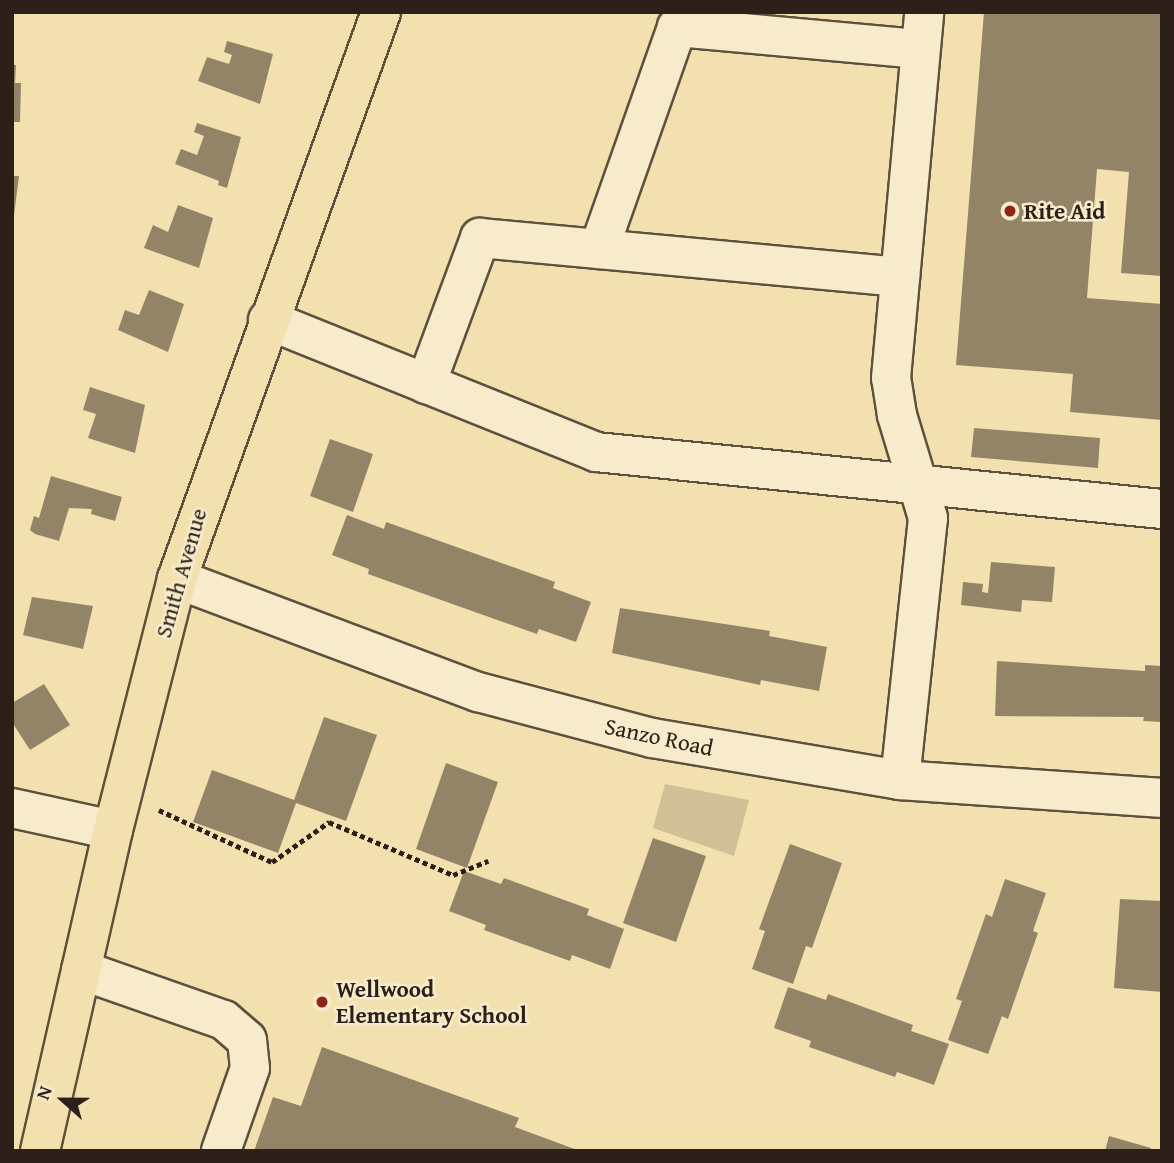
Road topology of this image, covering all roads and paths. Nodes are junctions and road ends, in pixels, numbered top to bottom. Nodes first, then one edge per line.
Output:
1 (381, 12) edge
2 (922, 31) edge
3 (599, 249) junction
4 (900, 277) junction
5 (268, 320) junction
6 (426, 384) junction
7 (918, 484) junction
8 (1162, 509) edge
9 (177, 579) junction
10 (900, 780) junction
11 (1162, 799) edge
12 (12, 808) edge
13 (159, 810) dead end
14 (113, 830) junction
15 (488, 861) dead end
16 (81, 970) junction
17 (40, 1151) edge
18 (221, 1151) edge

1 - 5 main road, Smith Avenue
2 - 3 street
2 - 4 street
3 - 4 street
3 - 6 street
4 - 7 street
5 - 6 street
5 - 9 main road, Smith Avenue
6 - 7 street
7 - 8 street
7 - 10 street
9 - 10 street, Sanzo Road
9 - 14 main road, Smith Avenue
10 - 11 street, Sanzo Road
12 - 14 street
13 - 15 path
14 - 16 main road, Smith Avenue
16 - 17 main road, Smith Avenue
16 - 18 street

